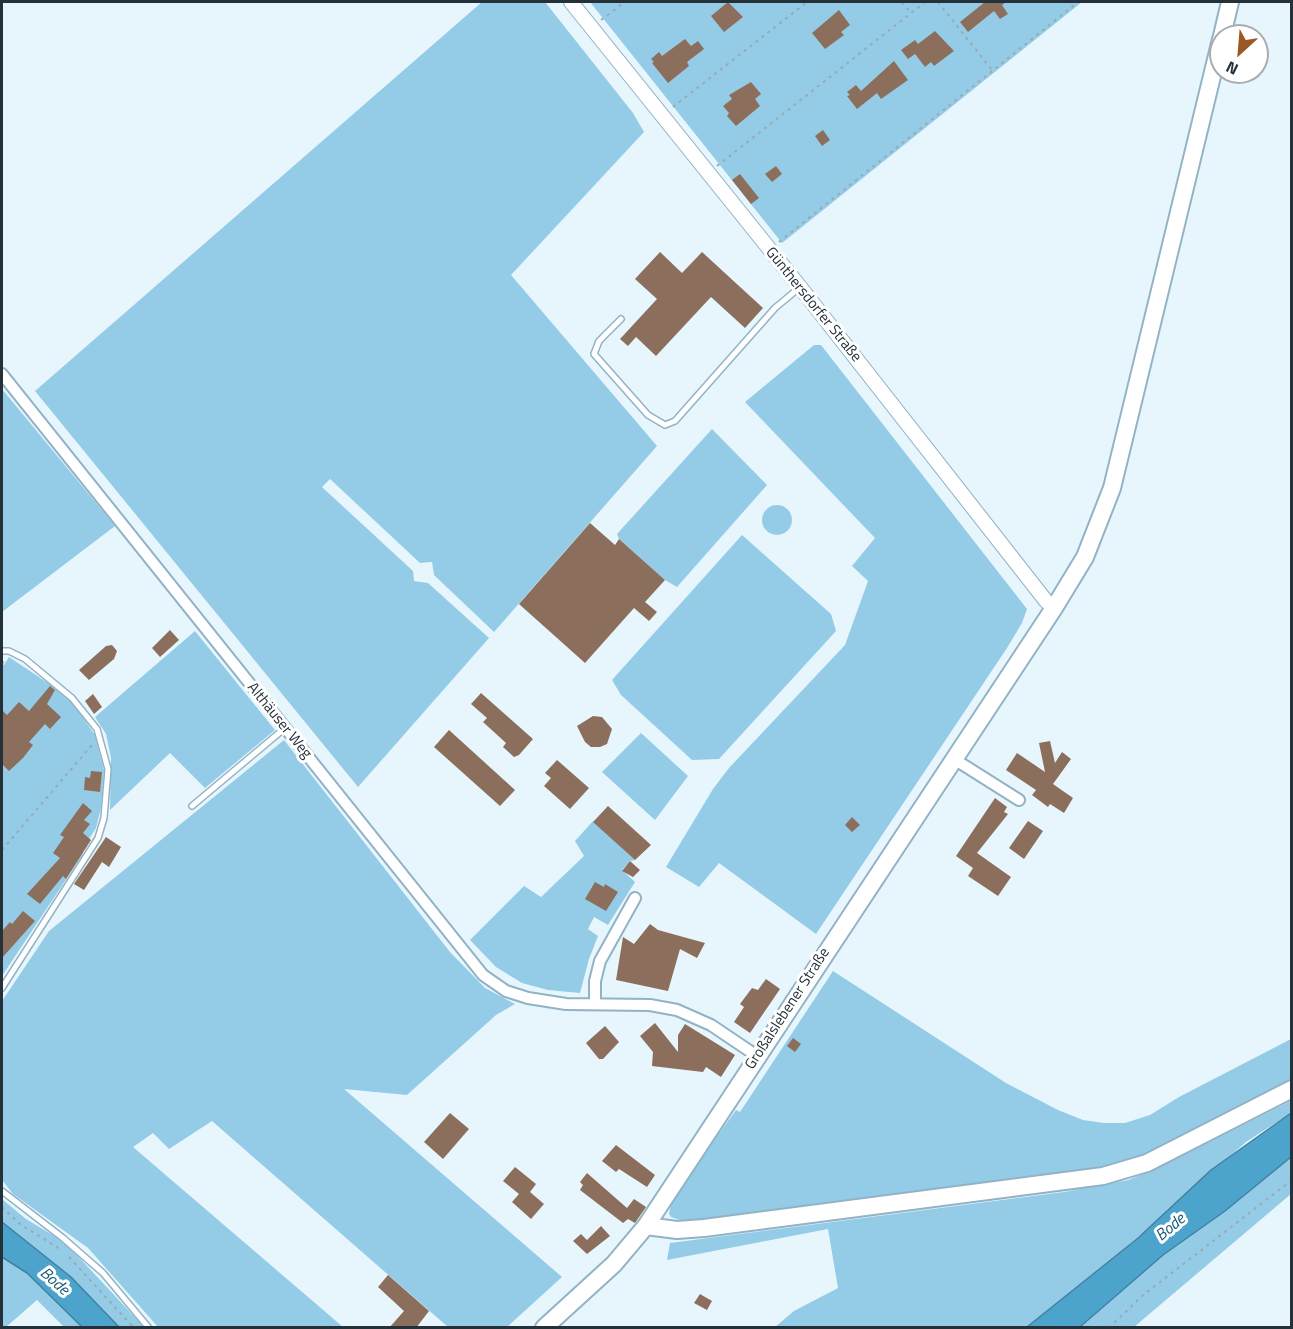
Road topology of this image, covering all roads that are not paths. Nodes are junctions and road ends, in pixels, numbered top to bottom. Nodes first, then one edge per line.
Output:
1 (571, 2) edge
2 (1230, 2) edge
3 (1224, 24) edge
4 (1210, 84) edge
5 (800, 287) junction
6 (621, 319) dead end
7 (2, 374) edge
8 (1054, 608) junction
9 (2, 651) edge
10 (285, 728) junction
11 (954, 759) junction
12 (1019, 800) dead end
13 (192, 806) dead end
14 (634, 898) dead end
15 (2, 988) edge
16 (595, 1004) junction
17 (756, 1056) junction
18 (1292, 1089) edge
19 (2, 1191) edge
20 (646, 1226) junction
21 (149, 1328) edge
22 (544, 1328) edge

1 - 5 street, Günthersdorfer Straße
2 - 3 main road, Großalslebener Straße
4 - 8 main road, Großalslebener Straße
5 - 6 lane
5 - 8 street, Günthersdorfer Straße
7 - 10 street, Althäuser Weg
8 - 11 main road, Großalslebener Straße
9 - 15 lane
10 - 13 lane
10 - 16 street, Althäuser Weg
11 - 12 street
11 - 17 main road, Großalslebener Straße
14 - 16 street
16 - 17 street, Althäuser Weg
17 - 20 main road, Großalslebener Straße
18 - 20 main road
19 - 21 lane
20 - 22 main road, Großalslebener Straße

